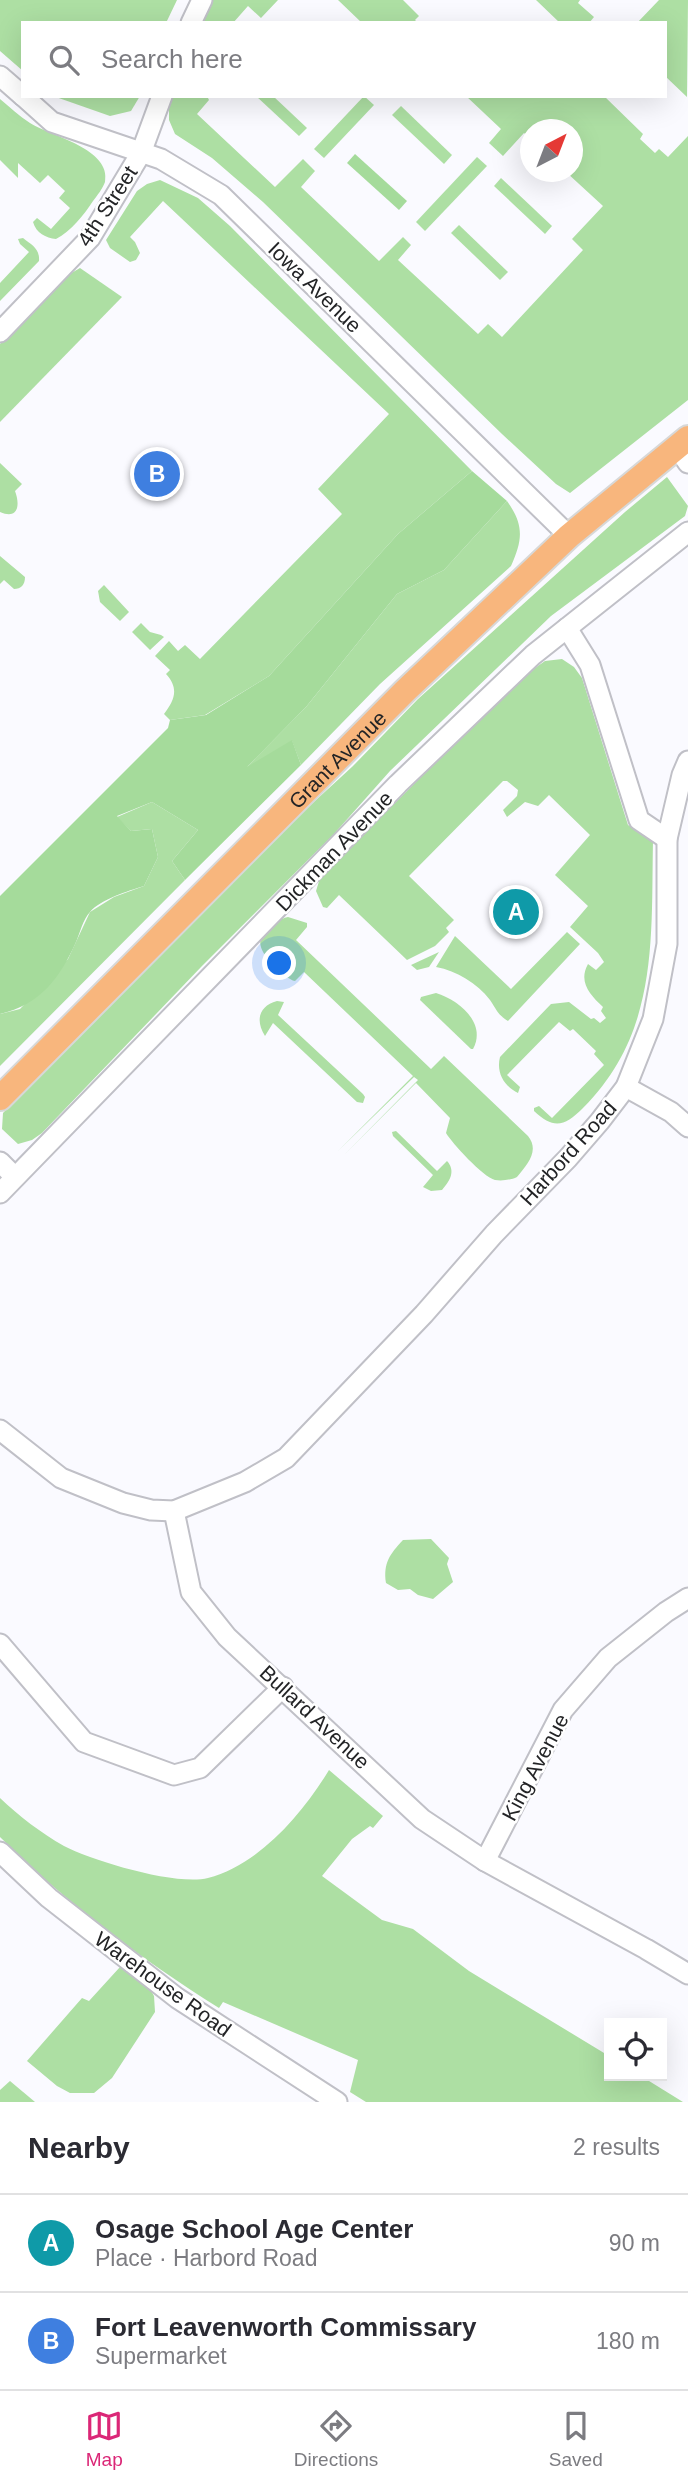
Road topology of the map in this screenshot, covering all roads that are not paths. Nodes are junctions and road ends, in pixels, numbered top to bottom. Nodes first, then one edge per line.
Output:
1 (202, 0) edge
2 (192, 21) edge
3 (0, 76) edge
4 (21, 94) edge
5 (25, 98) edge
6 (161, 98) edge
7 (141, 153) junction
8 (0, 332) edge
9 (684, 450) edge
10 (688, 532) edge
11 (569, 536) junction
12 (567, 628) junction
13 (688, 761) edge
14 (667, 839) junction
15 (625, 1087) junction
16 (0, 1097) edge
17 (688, 1127) edge
18 (0, 1162) edge
19 (15, 1177) junction
20 (0, 1193) edge
21 (0, 1430) edge
22 (174, 1511) junction
23 (688, 1598) edge
24 (0, 1644) edge
25 (283, 1687) junction
26 (0, 1852) edge
27 (485, 1861) junction
28 (688, 1974) edge
29 (337, 2102) edge

1 - 2 street
3 - 4 street, Iowa Avenue
5 - 7 street, Iowa Avenue
6 - 7 street, 4th Street
7 - 8 street, 4th Street
7 - 11 street, Iowa Avenue
9 - 11 main road, Grant Avenue
10 - 12 street, Dickman Avenue
11 - 16 main road, Grant Avenue
12 - 14 street
12 - 19 street, Dickman Avenue
13 - 14 street, Harbord Road
14 - 15 street, Harbord Road
15 - 17 street
15 - 22 street, Harbord Road
18 - 19 street
19 - 20 street, Dickman Avenue
21 - 22 street
22 - 25 street, Bullard Avenue
23 - 27 street, King Avenue
24 - 25 street
25 - 27 street, Bullard Avenue
26 - 29 street, Warehouse Road
27 - 28 street, Bullard Avenue

